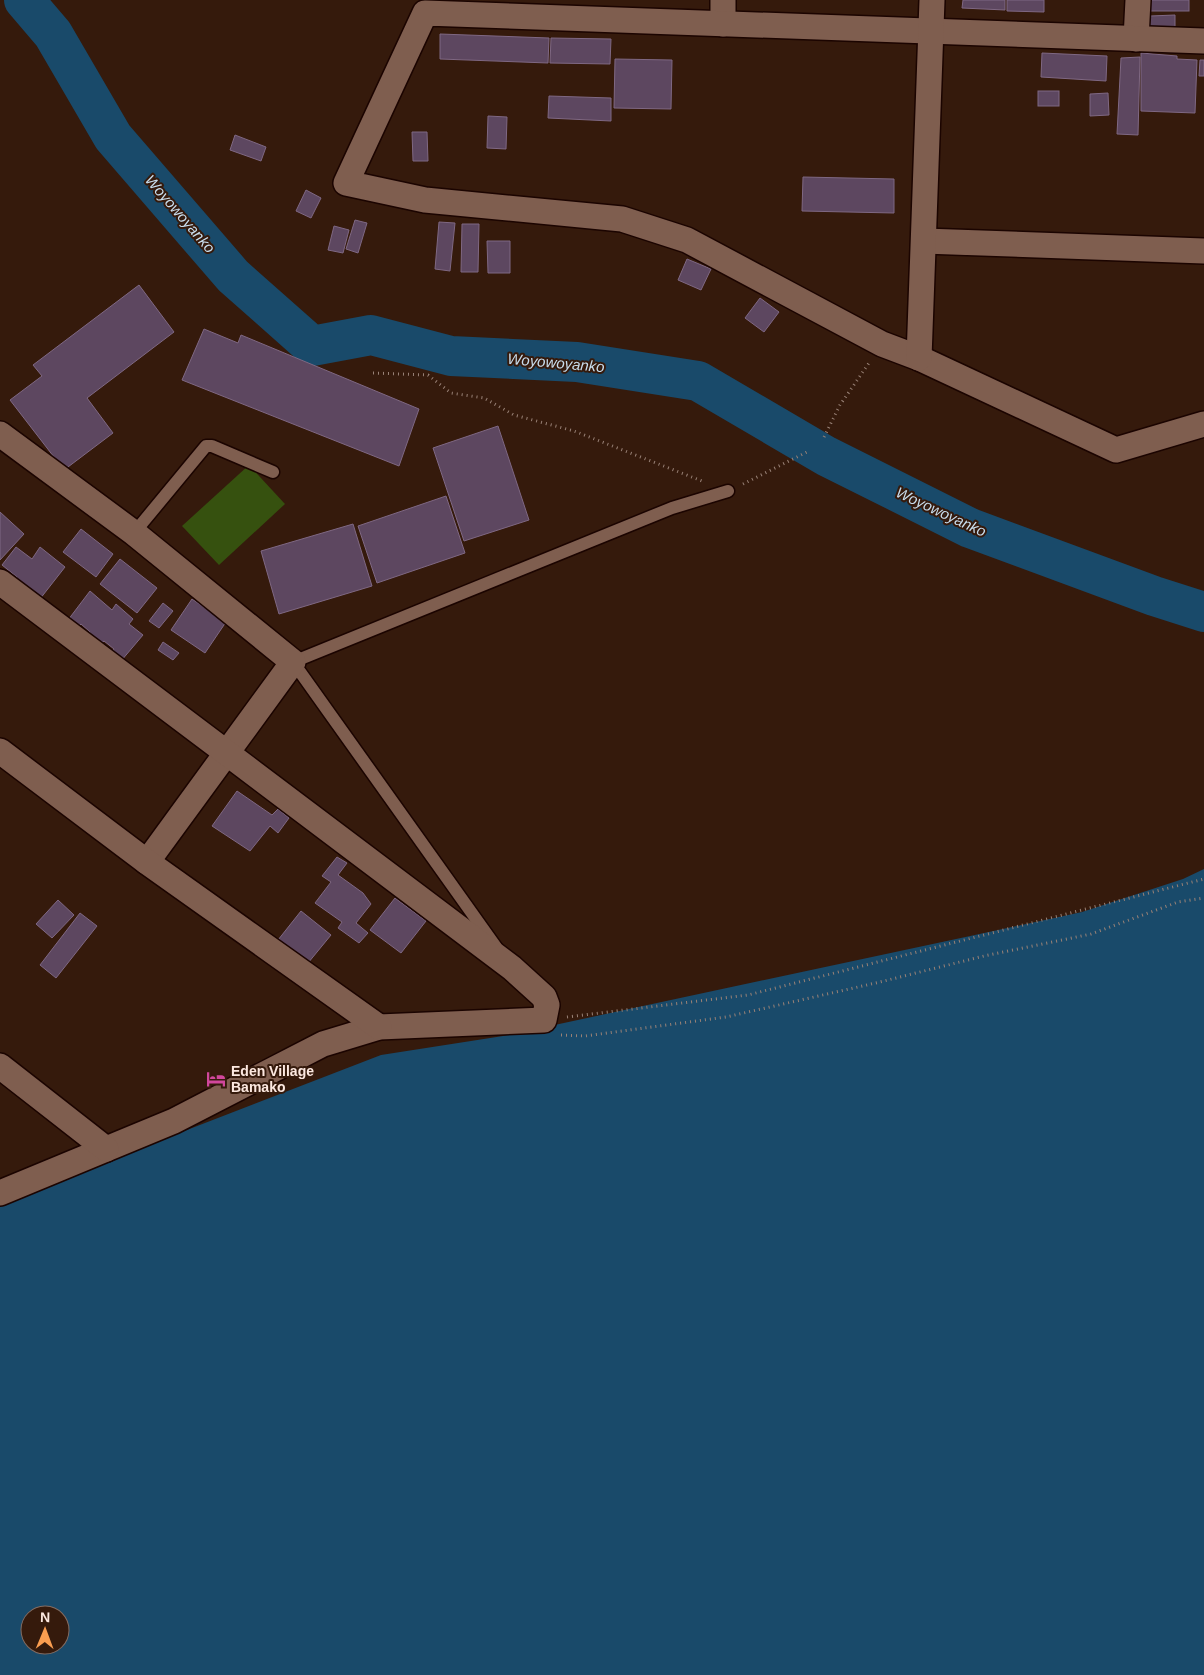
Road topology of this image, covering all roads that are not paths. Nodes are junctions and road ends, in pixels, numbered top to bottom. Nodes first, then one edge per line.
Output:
1 (932, 0) edge
2 (1138, 0) edge
3 (723, 12) edge
4 (931, 31) junction
5 (1136, 39) junction
6 (1204, 41) edge
7 (924, 241) junction
8 (1204, 251) edge
9 (919, 358) junction
10 (1204, 424) edge
11 (0, 434) edge
12 (272, 472) dead end
13 (728, 491) road end
14 (134, 533) junction
15 (0, 582) edge
16 (293, 662) junction
17 (0, 751) edge
18 (227, 753) junction
19 (147, 862) junction
20 (512, 968) junction
21 (379, 1027) junction
22 (0, 1066) edge
23 (106, 1149) junction
24 (0, 1193) edge

1 - 4 street
2 - 5 street
3 - 4 street
3 - 9 street
4 - 5 street
4 - 7 street
5 - 6 street
7 - 8 street
7 - 9 street
9 - 10 street
11 - 14 street
12 - 14 lane
13 - 16 lane
14 - 16 street
15 - 18 street
16 - 18 street
16 - 20 lane
17 - 19 street
18 - 19 street
18 - 20 street
19 - 21 street
20 - 21 street
21 - 23 street
22 - 23 street
23 - 24 street

